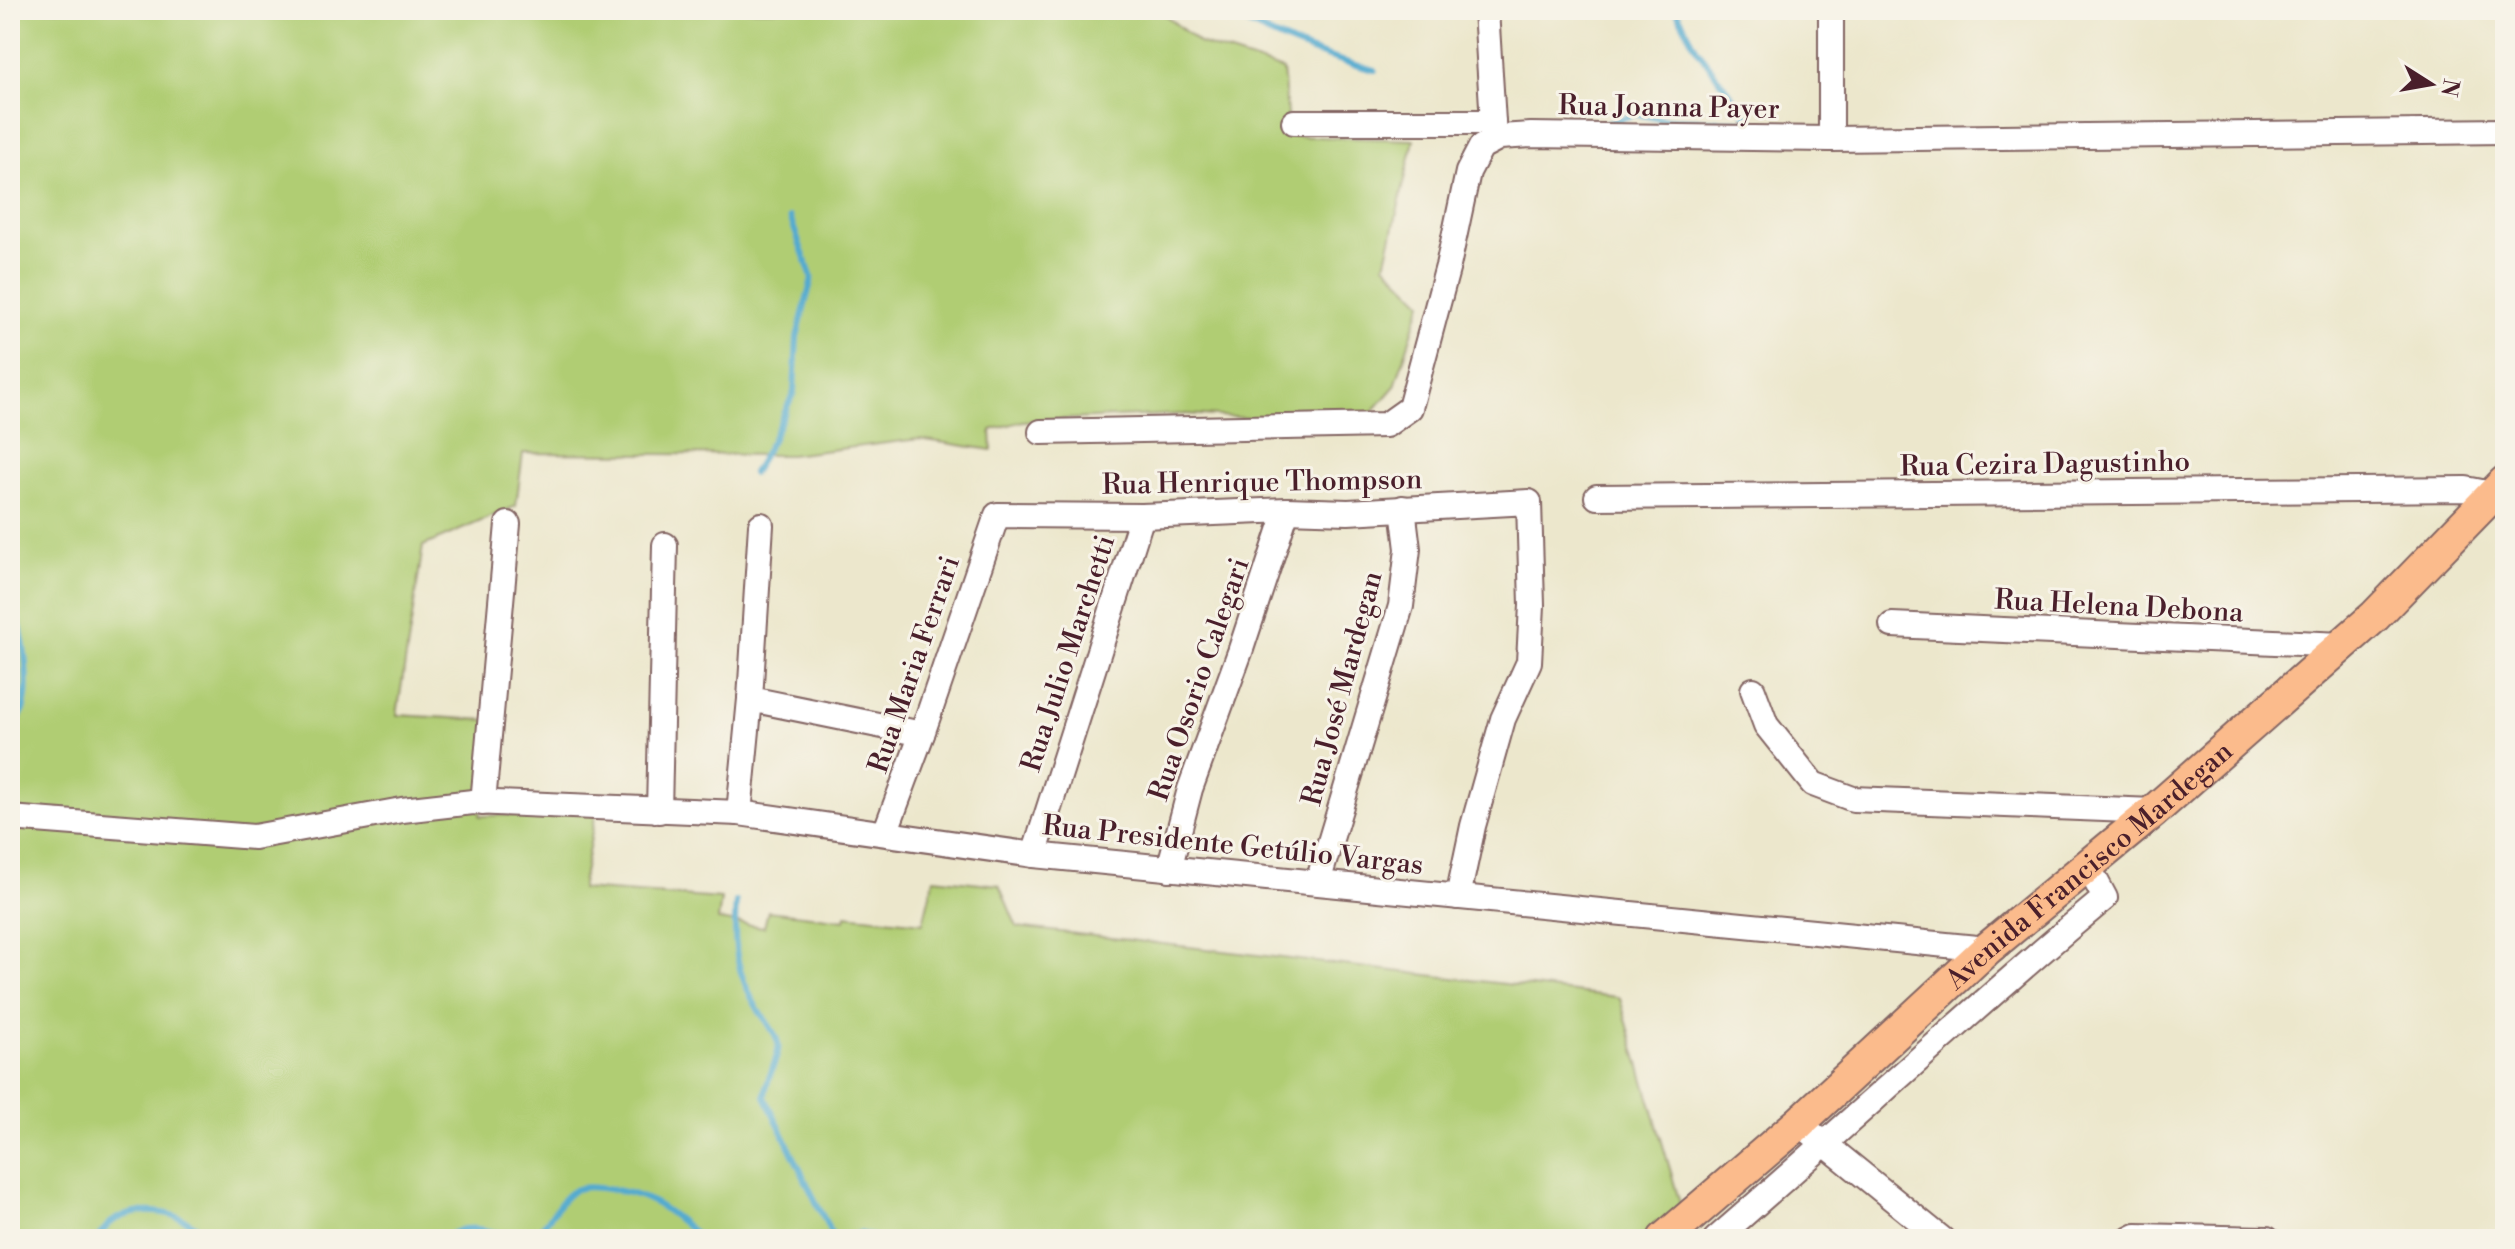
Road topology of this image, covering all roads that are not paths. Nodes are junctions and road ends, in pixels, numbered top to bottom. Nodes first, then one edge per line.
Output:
1 (1486, 10) edge
2 (1831, 10) edge
3 (1294, 122) dead end
4 (1493, 131) junction
5 (2505, 131) edge
6 (1831, 139) junction
7 (1041, 432) dead end
8 (2499, 488) edge
9 (1597, 497) dead end
10 (1403, 508) junction
11 (1287, 510) junction
12 (997, 515) joint
13 (1142, 516) junction
14 (508, 524) dead end
15 (761, 525) dead end
16 (665, 545) dead end
17 (1892, 625) dead end
18 (2342, 645) junction
19 (1753, 690) dead end
20 (750, 699) junction
21 (922, 734) junction
22 (478, 803) junction
23 (659, 811) junction
24 (2154, 811) junction
25 (739, 813) junction
26 (10, 818) edge
27 (885, 833) junction
28 (1034, 855) junction
29 (2088, 866) junction
30 (1169, 869) junction
31 (1318, 882) junction
32 (1458, 897) junction
33 (1998, 939) junction
34 (2034, 957) junction
35 (1799, 1123) junction
36 (1824, 1146) junction
37 (1664, 1239) edge
38 (1716, 1239) edge
39 (1942, 1239) edge
40 (2130, 1239) edge
41 (2267, 1239) edge

1 - 4 street
2 - 6 street
3 - 4 street, Rua Joanna Payer
4 - 6 street, Rua Joanna Payer
4 - 7 street
5 - 6 street, Rua Joanna Payer
8 - 9 street, Rua Cezira Dagustinho
8 - 18 main road, Avenida Francisco Mardegan
10 - 11 street, Rua Henrique Thompson
10 - 31 street, Rua José Mardegan
10 - 32 street, Rua Henrique Thompson
11 - 13 street, Rua Henrique Thompson
11 - 30 street, Rua Osorio Calegari
12 - 13 street, Rua Henrique Thompson
12 - 21 street, Rua Maria Ferrari
13 - 28 street, Rua Julio Marchetti
14 - 22 street
15 - 20 street
16 - 23 street
17 - 18 street, Rua Helena Debona
18 - 24 main road, Avenida Francisco Mardegan
19 - 24 street
20 - 21 street
20 - 25 street
21 - 27 street, Rua Maria Ferrari
22 - 23 street, Rua Presidente Getúlio Vargas
22 - 26 street, Rua Presidente Getúlio Vargas
23 - 25 street, Rua Presidente Getúlio Vargas
24 - 29 main road, Avenida Francisco Mardegan
25 - 27 street, Rua Presidente Getúlio Vargas
27 - 28 street, Rua Presidente Getúlio Vargas
28 - 30 street, Rua Presidente Getúlio Vargas
29 - 33 main road, Avenida Francisco Mardegan
29 - 34 street
30 - 31 street, Rua Presidente Getúlio Vargas
31 - 32 street, Rua Presidente Getúlio Vargas
32 - 33 street, Rua Presidente Getúlio Vargas
33 - 34 street
33 - 35 main road, Avenida Francisco Mardegan
34 - 36 street
35 - 36 street
35 - 37 main road, Avenida Francisco Mardegan
36 - 38 street
36 - 39 street
40 - 41 street

